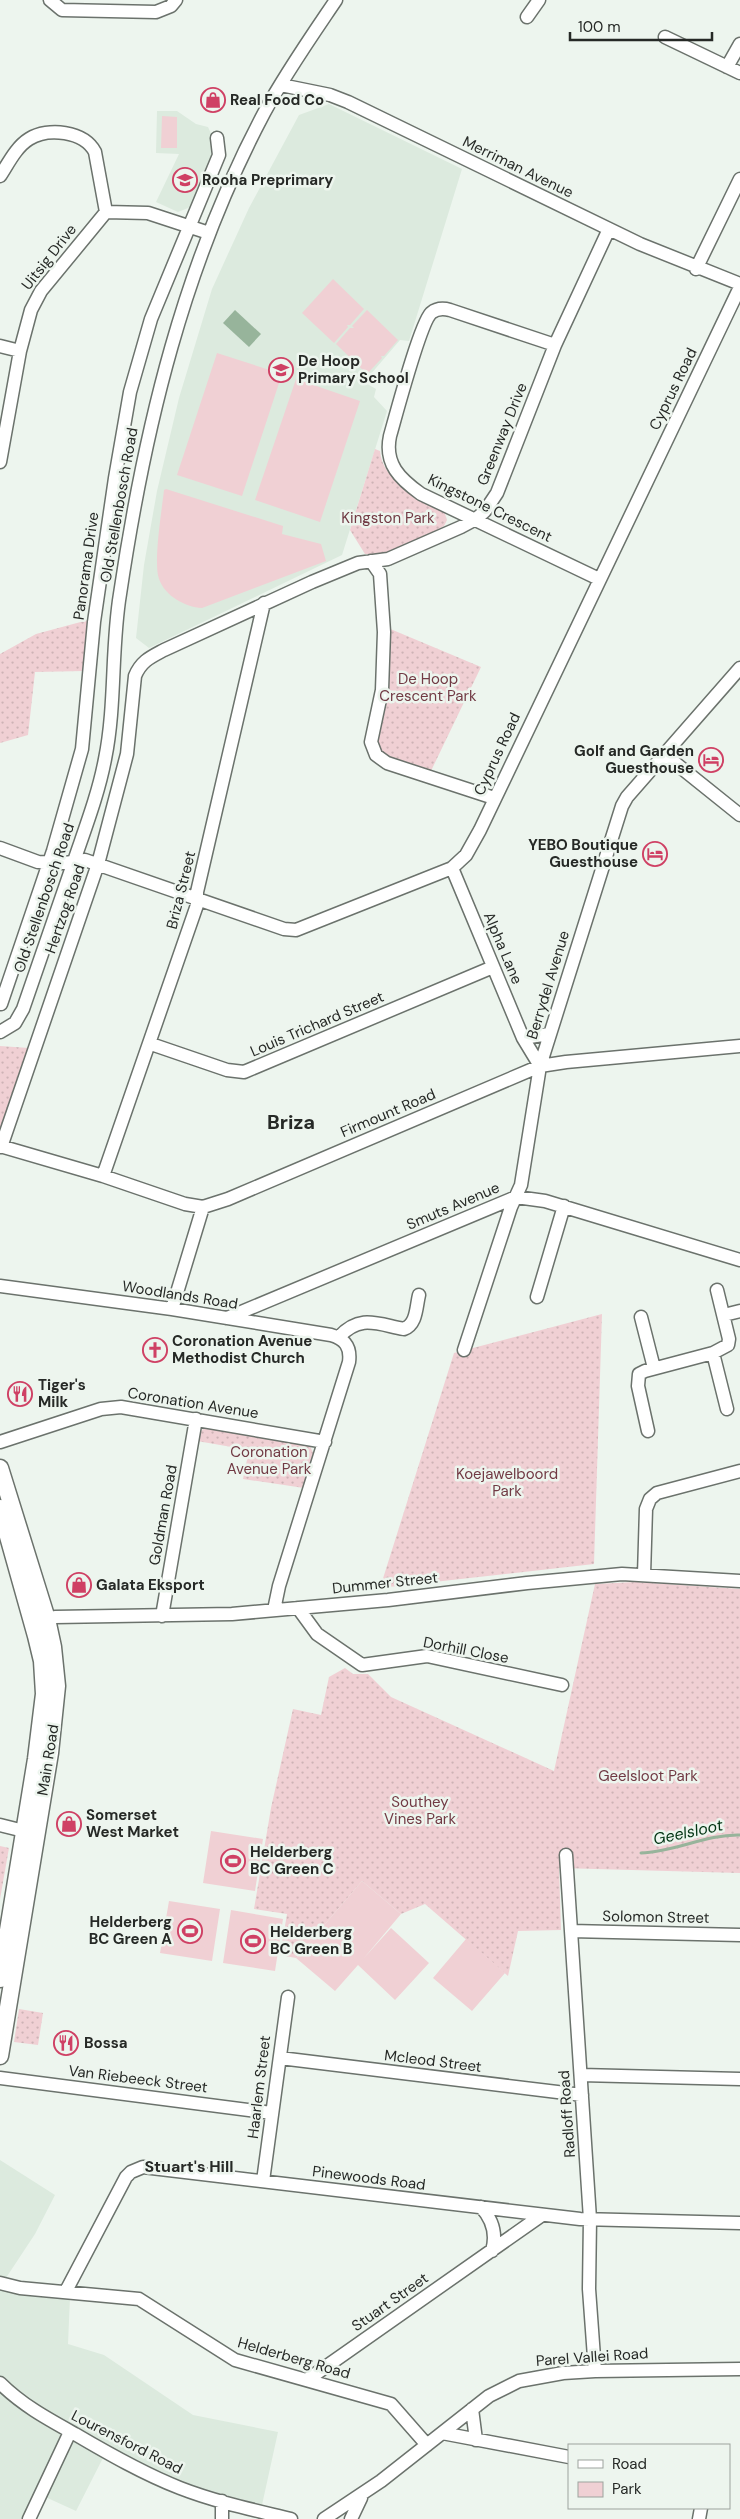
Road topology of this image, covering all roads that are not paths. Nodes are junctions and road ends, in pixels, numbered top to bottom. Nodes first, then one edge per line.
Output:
1 (176, 0) edge
2 (336, 0) edge
3 (539, 0) edge
4 (51, 1) edge
5 (527, 17) dead end
6 (665, 37) dead end
7 (740, 44) edge
8 (727, 67) junction
9 (740, 73) edge
10 (281, 85) junction
11 (217, 138) dead end
12 (0, 176) edge
13 (740, 179) edge
14 (106, 212) junction
15 (188, 226) junction
16 (609, 229) junction
17 (209, 233) junction
18 (696, 268) junction
19 (740, 286) edge
20 (554, 345) junction
21 (0, 346) edge
22 (20, 351) junction
23 (0, 462) edge
24 (476, 519) junction
25 (371, 561) junction
26 (599, 579) junction
27 (264, 603) junction
28 (740, 668) edge
29 (135, 676) joint
30 (664, 754) junction
31 (494, 798) junction
32 (740, 815) edge
33 (0, 848) edge
34 (50, 862) junction
35 (74, 862) junction
36 (98, 864) junction
37 (452, 868) junction
38 (197, 898) junction
39 (493, 967) junction
40 (1, 1004) edge
41 (0, 1032) edge
42 (549, 1034) junction
43 (523, 1038) junction
44 (151, 1044) junction
45 (740, 1046) edge
46 (540, 1066) junction
47 (0, 1147) edge
48 (103, 1176) junction
49 (516, 1197) junction
50 (203, 1206) junction
51 (564, 1206) junction
52 (740, 1260) edge
53 (0, 1286) edge
54 (717, 1290) dead end
55 (419, 1295) dead end
56 (537, 1297) dead end
57 (270, 1300) junction
58 (172, 1309) junction
59 (740, 1311) edge
60 (724, 1316) junction
61 (641, 1317) dead end
62 (227, 1318) junction
63 (269, 1326) junction
64 (339, 1337) junction
65 (464, 1350) dead end
66 (713, 1354) junction
67 (654, 1368) junction
68 (728, 1409) dead end
69 (196, 1419) junction
70 (648, 1431) dead end
71 (0, 1442) edge
72 (325, 1442) junction
73 (0, 1468) edge
74 (740, 1471) edge
75 (0, 1508) edge
76 (644, 1575) junction
77 (740, 1581) edge
78 (298, 1608) junction
79 (274, 1610) junction
80 (162, 1616) junction
81 (40, 1620) junction
82 (562, 1686) dead end
83 (0, 1825) edge
84 (30, 1832) junction
85 (566, 1855) dead end
86 (571, 1931) junction
87 (740, 1936) edge
88 (0, 1979) edge
89 (288, 1996) dead end
90 (0, 2056) edge
91 (280, 2058) junction
92 (581, 2075) junction
93 (0, 2078) edge
94 (740, 2079) edge
95 (582, 2096) junction
96 (272, 2113) junction
97 (264, 2182) junction
98 (480, 2207) junction
99 (542, 2215) junction
100 (590, 2219) junction
101 (740, 2223) edge
102 (492, 2251) junction
103 (0, 2282) edge
104 (66, 2291) junction
105 (740, 2368) edge
106 (595, 2371) junction
107 (307, 2380) junction
108 (0, 2383) edge
109 (6, 2395) edge
110 (472, 2409) junction
111 (70, 2432) junction
112 (442, 2433) junction
113 (476, 2440) junction
114 (427, 2445) junction
115 (568, 2457) edge
116 (364, 2494) junction
117 (222, 2501) junction
118 (348, 2504) junction
119 (30, 2519) edge
120 (222, 2519) edge
121 (290, 2519) edge
122 (324, 2519) edge
123 (341, 2519) edge
124 (351, 2519) edge

1 - 4 street
2 - 10 street, Old Stellenbosch Road
3 - 5 street
6 - 8 street
7 - 8 street
8 - 9 street
10 - 16 street, Merriman Avenue
10 - 17 street, Old Stellenbosch Road
11 - 15 street, Panorama Drive
12 - 14 street
13 - 18 street
14 - 15 street
14 - 22 street, Uitsig Drive
15 - 17 street
15 - 34 street, Panorama Drive
16 - 18 street, Merriman Avenue
16 - 20 street, Greenway Drive
17 - 35 street, Old Stellenbosch Road
18 - 19 street, Merriman Avenue
19 - 26 street, Cyprus Road
20 - 24 street, Greenway Drive
20 - 24 street, Kingstone Crescent
21 - 22 street
22 - 23 street, Uitsig Drive
24 - 25 street, Greenway Drive
24 - 26 street, Kingstone Crescent
25 - 27 street, Greenway Drive
25 - 31 street
26 - 31 street, Cyprus Road
27 - 29 street, Greenway Drive
27 - 38 street, Briza Street
28 - 30 street, Berrydel Avenue
29 - 36 street, Hertzog Road
30 - 32 street
30 - 42 street, Berrydel Avenue
31 - 37 street, Cyprus Road
33 - 34 street, Cyprus Road
34 - 35 street, Cyprus Road
34 - 40 street, Panorama Drive
35 - 36 street, Cyprus Road
35 - 41 street, Old Stellenbosch Road
36 - 38 street, Cyprus Road
36 - 47 street, Hertzog Road
37 - 38 street, Cyprus Road
37 - 39 street, Alpha Lane
38 - 44 street, Briza Street
39 - 43 street, Alpha Lane
39 - 44 street, Louis Trichard Street
42 - 43 street
42 - 46 street, Berrydel Avenue
43 - 46 street, Alpha Lane
44 - 48 street, Briza Street
45 - 46 street, Firmount Road
46 - 49 street, Berrydel Avenue
46 - 50 street, Firmount Road
47 - 48 street, Firmount Road
48 - 50 street, Firmount Road
49 - 51 street, Smuts Avenue
49 - 57 street, Smuts Avenue
49 - 65 street, Berrydel Avenue
50 - 58 street
51 - 52 street, Smuts Avenue
51 - 56 street
53 - 58 street, Woodlands Road
54 - 60 street
55 - 64 street
57 - 62 street, Smuts Avenue
57 - 63 street
58 - 62 street, Woodlands Road
59 - 60 street
60 - 66 street
61 - 67 street
62 - 63 street, Woodlands Road
63 - 64 street, Woodlands Road
64 - 72 street
66 - 67 street
66 - 68 street
67 - 70 street
69 - 71 street, Coronation Avenue
69 - 72 street, Coronation Avenue
69 - 80 street, Goldman Road
72 - 79 street
73 - 81 main road, Main Road
74 - 76 street
75 - 81 main road, Main Road
76 - 77 street, Dummer Street
76 - 78 street, Dummer Street
78 - 79 street, Dummer Street
78 - 82 street, Dorhill Close
79 - 80 street, Dummer Street
80 - 81 street, Dummer Street
81 - 84 main road, Main Road
83 - 84 street
84 - 88 main road, Main Road
84 - 90 main road, Main Road
85 - 86 street, Radloff Road
86 - 87 street, Solomon Street
86 - 92 street, Radloff Road
89 - 91 street, Haarlem Street
91 - 95 street, Mcleod Street
91 - 96 street, Haarlem Street
92 - 94 street
92 - 95 street, Radloff Road
93 - 96 street, Van Riebeeck Street
95 - 100 street, Radloff Road
96 - 97 street, Haarlem Street
97 - 98 street, Pinewoods Road
97 - 104 street, Pinewoods Road
98 - 99 street, Pinewoods Road
98 - 102 street
99 - 100 street, Pinewoods Road
99 - 102 street, Stuart Street
100 - 101 street, Pinewoods Road
100 - 106 street, Radloff Road
102 - 107 street, Stuart Street
103 - 104 street, Helderberg Road
104 - 107 street, Helderberg Road
105 - 106 street, Parel Vallei Road
106 - 110 street, Parel Vallei Road
107 - 114 street, Helderberg Road
108 - 109 street, Lourensford Road
109 - 111 street, Lourensford Road
110 - 112 street, Parel Vallei Road
110 - 113 street
111 - 117 street, Lourensford Road
111 - 119 street
112 - 113 street
112 - 114 street, Parel Vallei Road
113 - 115 street
114 - 116 street, Parel Vallei Road
116 - 118 street, Parel Vallei Road
116 - 124 street, Parel Vallei Road
117 - 120 street
117 - 121 street, Lourensford Road
118 - 122 street, Parel Vallei Road
118 - 123 street

